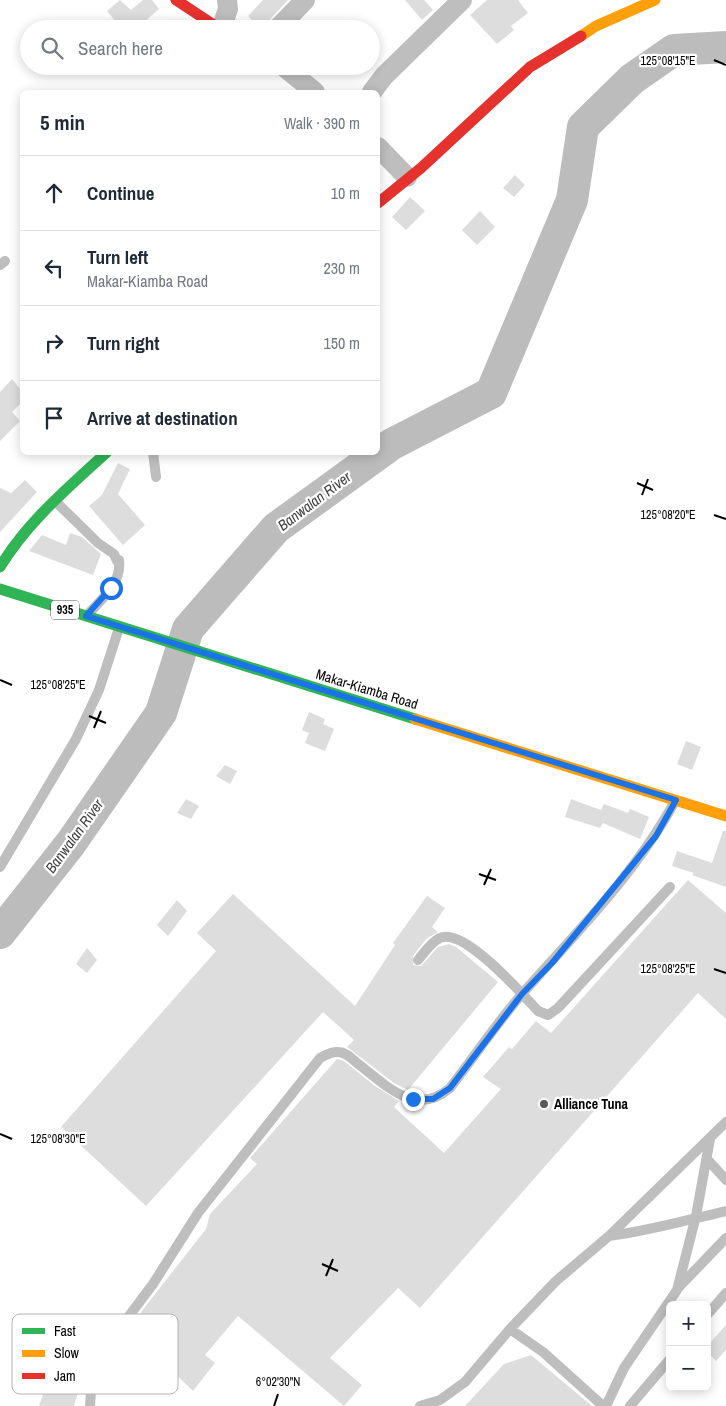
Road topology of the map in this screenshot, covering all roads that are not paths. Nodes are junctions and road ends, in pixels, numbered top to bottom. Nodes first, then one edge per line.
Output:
1 (176, 0) edge
2 (227, 0) edge
3 (305, 0) edge
4 (462, 0) edge
5 (655, 0) edge
6 (206, 20) edge
7 (224, 20) edge
8 (286, 20) edge
9 (294, 75) edge
10 (313, 90) edge
11 (374, 90) edge
12 (380, 148) edge
13 (408, 177) junction
14 (380, 201) edge
15 (104, 455) edge
16 (153, 455) edge
17 (156, 477) dead end
18 (55, 501) junction
19 (0, 567) edge
20 (0, 589) edge
21 (86, 616) junction
22 (119, 627) junction
23 (676, 800) junction
24 (726, 816) edge
25 (0, 867) edge
26 (670, 887) dead end
27 (418, 960) dead end
28 (522, 994) junction
29 (726, 1122) edge
30 (710, 1138) junction
31 (707, 1159) junction
32 (726, 1180) edge
33 (726, 1211) edge
34 (696, 1216) junction
35 (609, 1236) junction
36 (726, 1238) edge
37 (677, 1290) junction
38 (726, 1293) edge
39 (711, 1310) edge
40 (130, 1314) edge
41 (510, 1329) junction
42 (666, 1364) edge
43 (420, 1406) edge
44 (605, 1406) edge
45 (630, 1406) edge

1 - 6 main road
2 - 7 street
3 - 8 street
4 - 11 street
5 - 13 main road
9 - 10 street
12 - 13 street
13 - 14 main road
15 - 18 main road
16 - 17 lane
18 - 19 main road
18 - 21 lane
20 - 21 main road, Makar-Kiamba Road / 935
21 - 22 main road, Makar-Kiamba Road / 935
22 - 23 main road, Makar-Kiamba Road / 935
22 - 25 lane
23 - 24 main road, Makar-Kiamba Road / 935
23 - 28 lane
26 - 28 lane
27 - 28 lane
28 - 40 lane
29 - 30 lane
30 - 31 lane
30 - 35 lane
31 - 32 lane
31 - 34 lane
33 - 34 lane
34 - 35 lane
34 - 37 lane
35 - 41 lane
36 - 37 lane
37 - 44 lane
38 - 39 lane
41 - 43 lane
41 - 44 lane
42 - 45 lane

